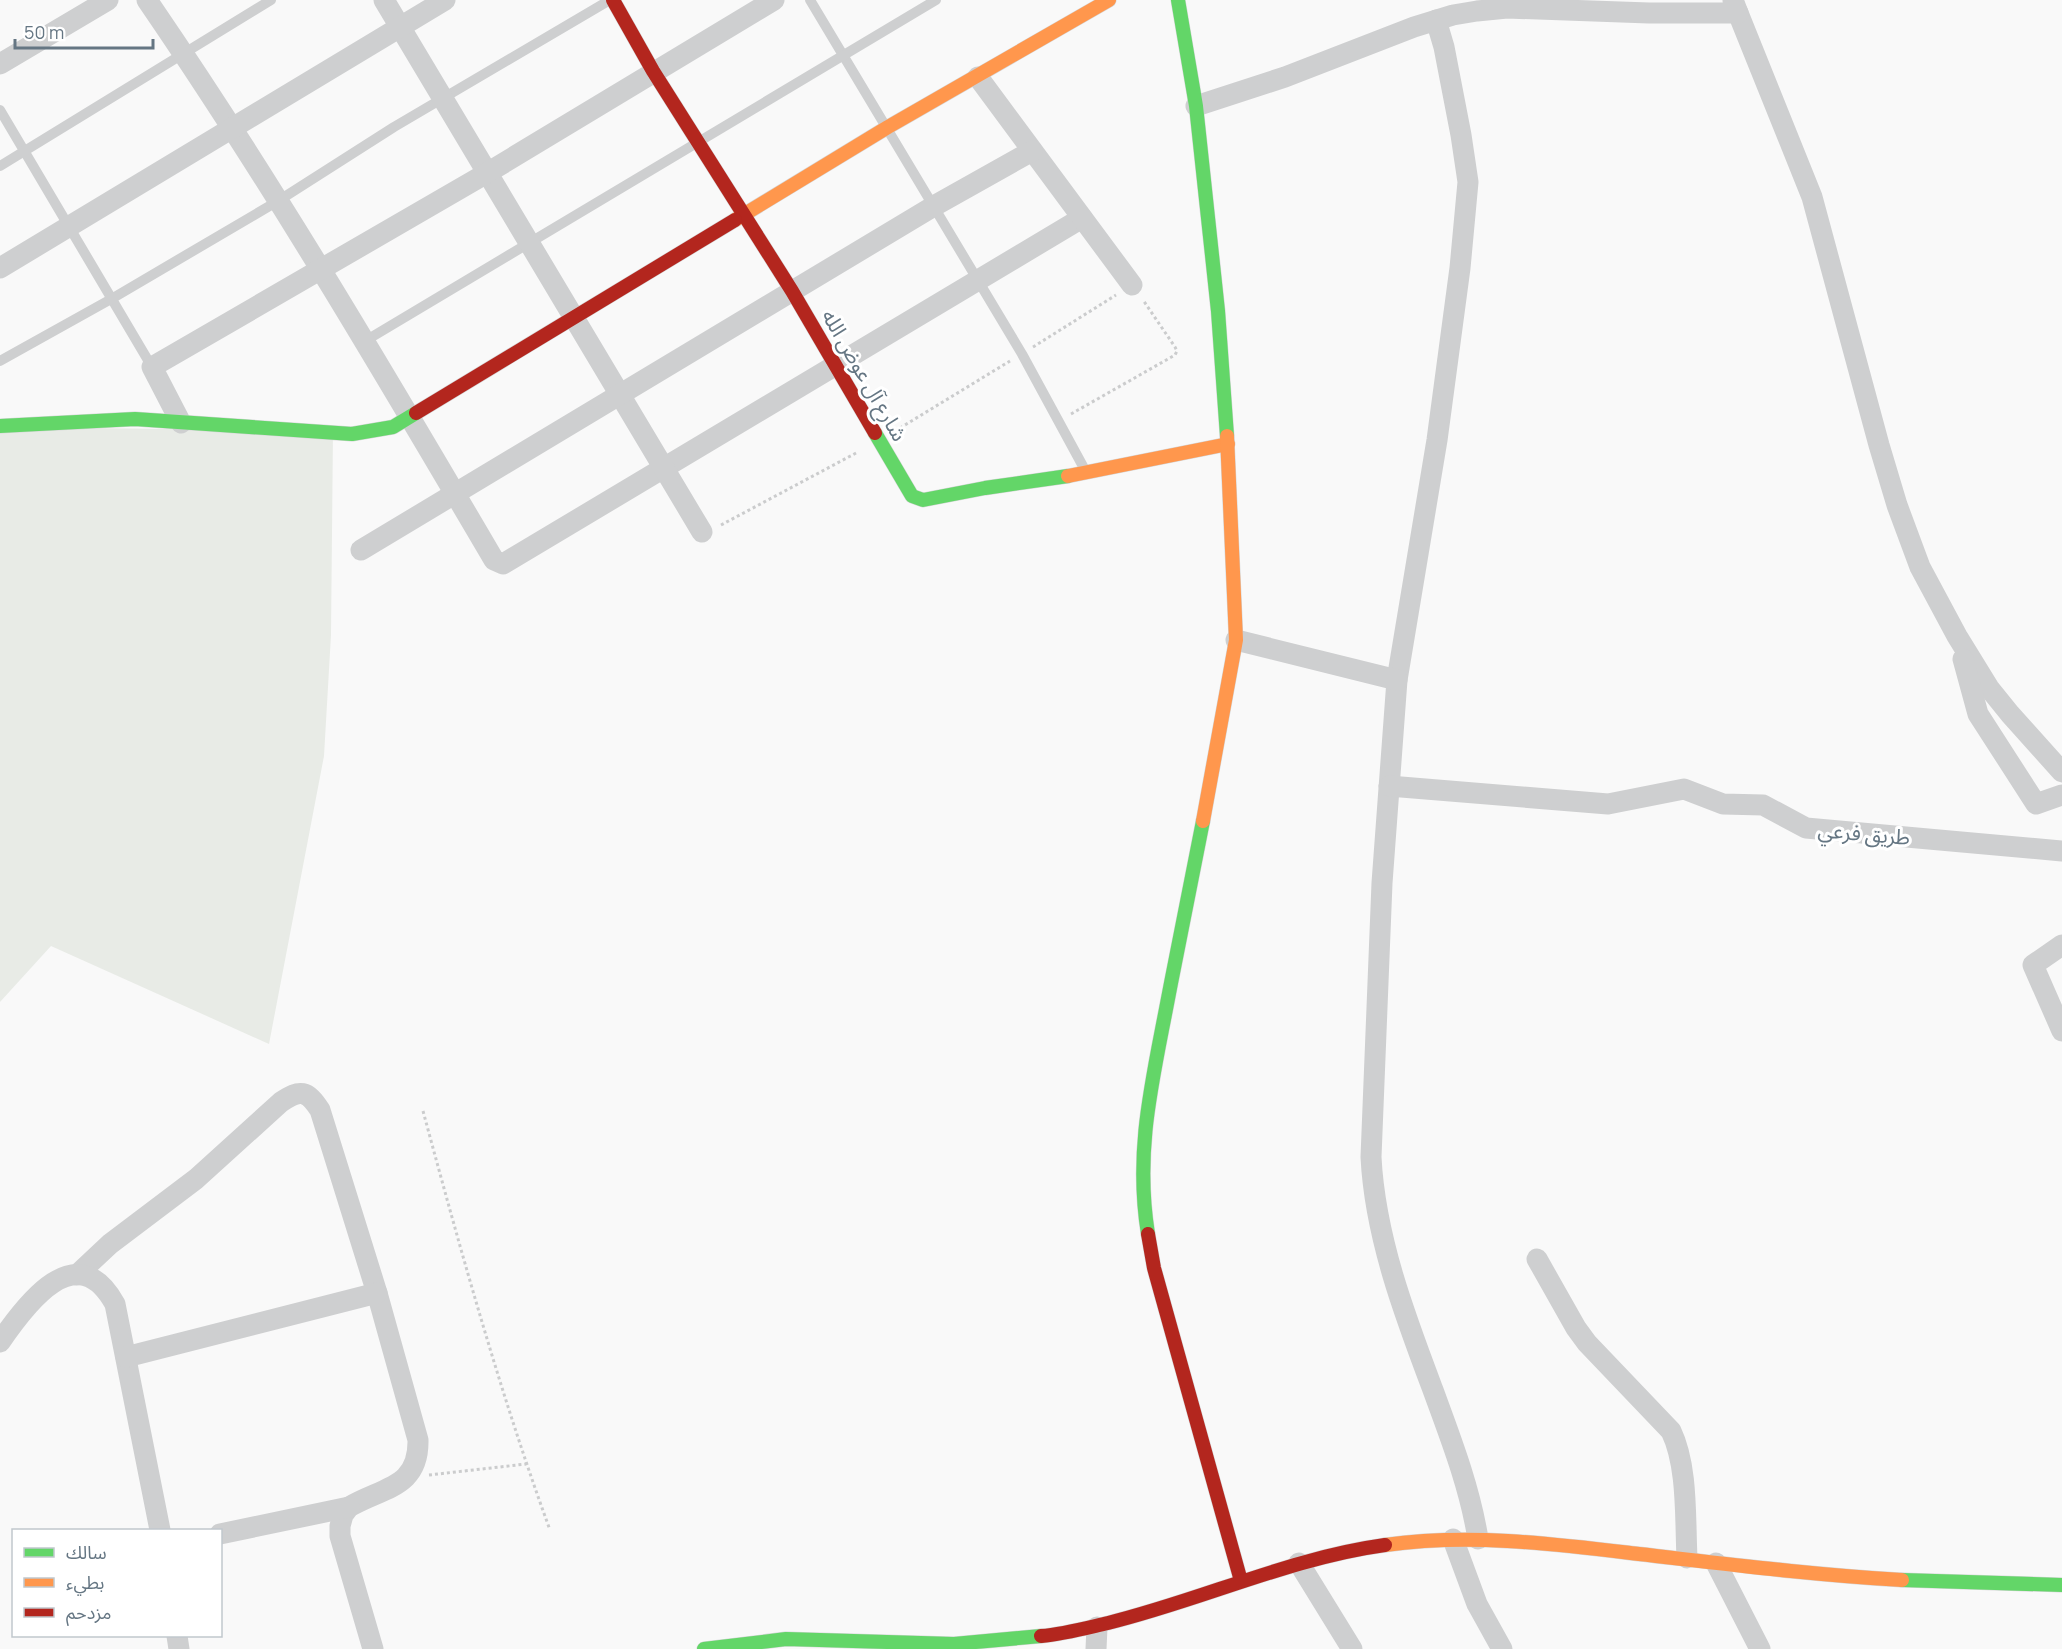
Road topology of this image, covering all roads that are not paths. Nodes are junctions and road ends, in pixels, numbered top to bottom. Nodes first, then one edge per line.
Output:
1 (108, 0) edge
2 (147, 0) edge
3 (271, 0) edge
4 (384, 0) edge
5 (445, 0) edge
6 (612, 0) edge
7 (774, 0) edge
8 (810, 0) edge
9 (936, 0) edge
10 (1109, 0) edge
11 (1178, 0) edge
12 (1735, 6) edge
13 (1436, 20) junction
14 (401, 26) junction
15 (183, 53) junction
16 (843, 55) junction
17 (0, 64) edge
18 (653, 71) junction
19 (978, 77) junction
20 (443, 99) junction
21 (1196, 106) junction
22 (0, 110) edge
23 (233, 128) junction
24 (888, 128) junction
25 (698, 143) junction
26 (24, 150) junction
27 (1032, 151) junction
28 (0, 166) edge
29 (487, 173) junction
30 (278, 201) junction
31 (934, 206) junction
32 (744, 214) junction
33 (1082, 218) junction
34 (70, 227) junction
35 (530, 242) junction
36 (0, 268) edge
37 (320, 270) junction
38 (977, 282) junction
39 (1132, 285) road end
40 (792, 291) junction
41 (113, 298) junction
42 (575, 318) junction
43 (365, 341) junction
44 (0, 361) edge
45 (835, 364) junction
46 (152, 367) junction
47 (621, 394) junction
48 (410, 418) junction
49 (181, 423) junction
50 (0, 426) edge
51 (1228, 444) junction
52 (664, 468) junction
53 (1086, 473) junction
54 (455, 493) junction
55 (702, 532) road end
56 (361, 549) dead end
57 (1957, 636) junction
58 (1236, 640) junction
59 (1397, 680) junction
60 (2062, 772) edge
61 (1389, 786) junction
62 (2062, 795) edge
63 (2062, 851) edge
64 (2062, 945) edge
65 (2062, 1032) edge
66 (1537, 1259) dead end
67 (77, 1275) junction
68 (377, 1293) junction
69 (0, 1342) edge
70 (126, 1357) junction
71 (349, 1507) junction
72 (160, 1529) edge
73 (222, 1534) edge
74 (1453, 1539) junction
75 (1478, 1539) junction
76 (1687, 1558) junction
77 (1299, 1563) junction
78 (1716, 1563) junction
79 (1241, 1581) junction
80 (2062, 1586) edge
81 (1097, 1627) junction
82 (373, 1649) edge
83 (704, 1649) edge
84 (1096, 1649) edge
85 (1352, 1649) edge
86 (1502, 1649) edge
87 (1760, 1649) edge

1 - 17 street
2 - 15 street
3 - 15 lane
4 - 14 street
5 - 14 street
6 - 18 street, شارع آل عوض الله
6 - 20 lane
7 - 18 street
8 - 16 lane
9 - 16 lane
10 - 19 street
11 - 21 street
12 - 13 street
12 - 57 street
13 - 21 street
13 - 59 street
14 - 20 street
14 - 23 street
15 - 23 street
15 - 26 lane
16 - 24 lane
16 - 25 lane
18 - 25 street, شارع آل عوض الله
18 - 29 street
19 - 24 street
19 - 27 street
20 - 29 street
20 - 30 lane
21 - 51 street
22 - 26 lane
23 - 30 street
23 - 34 street
24 - 31 lane
24 - 32 street
25 - 32 street, شارع آل عوض الله
25 - 35 lane
26 - 28 lane
26 - 34 lane
27 - 31 street
27 - 33 street
29 - 35 street
29 - 37 street
30 - 37 street
30 - 41 lane
31 - 38 lane
31 - 40 street
32 - 40 street, شارع آل عوض الله
32 - 42 street
33 - 38 street
33 - 39 street
34 - 36 street
34 - 41 lane
35 - 42 street
35 - 43 lane
37 - 43 street
37 - 46 street
38 - 45 street
38 - 53 lane
40 - 45 street, شارع آل عوض الله
40 - 47 street
41 - 44 lane
41 - 46 lane
42 - 47 street
42 - 48 street
43 - 48 street
45 - 52 street
45 - 53 street, شارع آل عوض الله
46 - 49 street
47 - 52 street
47 - 54 street
48 - 49 street
48 - 54 street
49 - 50 street
51 - 53 street, شارع آل عوض الله
51 - 58 street
52 - 54 street
52 - 55 street
54 - 56 street
57 - 60 street
57 - 62 street
58 - 59 street
58 - 79 street
59 - 61 street
61 - 63 street, طريق فرعي
61 - 75 street
64 - 65 street
66 - 76 street
67 - 68 street
67 - 69 street
67 - 70 street
68 - 70 street
68 - 71 street
70 - 72 street
71 - 73 street
71 - 82 street
74 - 75 street
74 - 77 street
74 - 86 street
75 - 76 street
76 - 78 street
77 - 79 street
77 - 85 street
78 - 80 street
78 - 87 street
79 - 81 street
81 - 83 street
81 - 84 street

